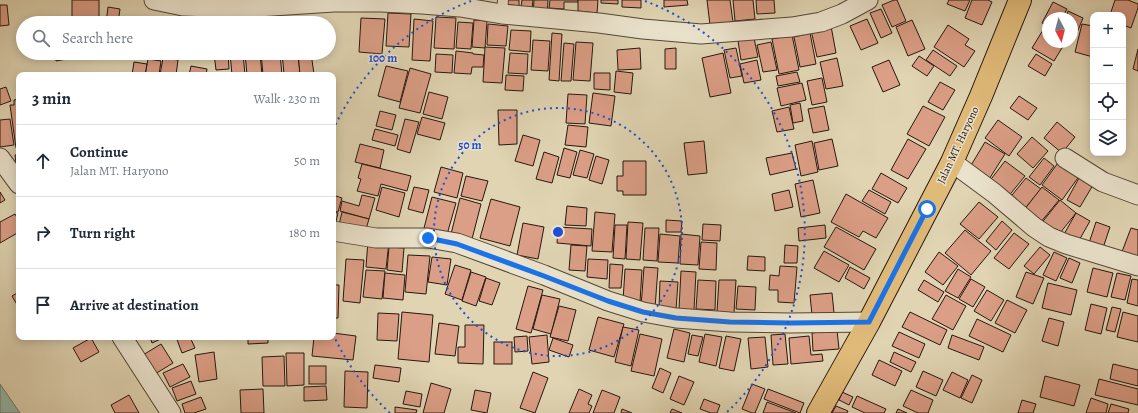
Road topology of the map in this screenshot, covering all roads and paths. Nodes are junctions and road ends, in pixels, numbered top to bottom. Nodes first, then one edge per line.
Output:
1 (154, 0) edge
2 (1020, 0) edge
3 (422, 2) edge
4 (862, 2) edge
5 (502, 7) edge
6 (0, 158) edge
7 (1065, 158) dead end
8 (952, 162) junction
9 (16, 180) edge
10 (1138, 195) edge
11 (336, 231) edge
12 (1138, 266) edge
13 (869, 322) junction
14 (124, 340) edge
15 (171, 413) edge
16 (818, 413) edge

1 - 3 street
2 - 8 main road, Jalan MT. Haryono
3 - 5 street
4 - 5 street
6 - 9 street
7 - 10 street
8 - 12 street
8 - 13 main road, Jalan MT. Haryono
11 - 13 street
13 - 16 main road, Jalan MT. Haryono
14 - 15 street

